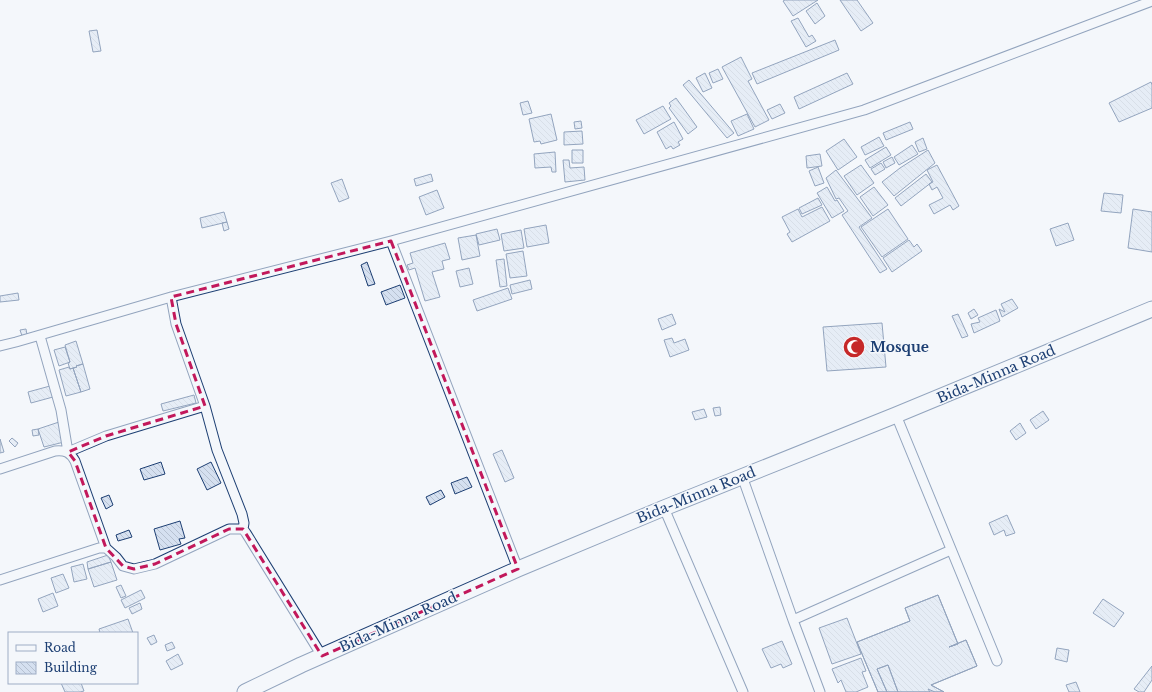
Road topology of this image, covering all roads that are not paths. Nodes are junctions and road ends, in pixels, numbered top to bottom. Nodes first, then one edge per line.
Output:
1 (1152, 1) edge
2 (391, 241) junction
3 (171, 297) junction
4 (1152, 309) edge
5 (40, 336) junction
6 (0, 346) edge
7 (205, 406) junction
8 (896, 415) junction
9 (68, 452) junction
10 (0, 469) edge
11 (742, 476) junction
12 (664, 508) junction
13 (243, 530) junction
14 (106, 548) junction
15 (951, 550) junction
16 (518, 569) junction
17 (0, 580) edge
18 (793, 620) junction
19 (322, 656) junction
20 (996, 661) dead end
21 (245, 692) edge
22 (743, 692) edge
23 (820, 692) edge

1 - 2 street
2 - 3 street
2 - 16 street
3 - 5 street
3 - 7 street
4 - 8 main road, Bida-Minna Road
5 - 6 street
5 - 9 street
7 - 9 street
7 - 13 street
8 - 11 main road, Bida-Minna Road
8 - 15 street
9 - 10 street
9 - 14 street
11 - 12 main road, Bida-Minna Road
11 - 18 street
12 - 16 main road, Bida-Minna Road
12 - 22 street
13 - 14 street
13 - 19 street
14 - 17 street
15 - 18 street
15 - 20 street
16 - 19 main road, Bida-Minna Road
18 - 23 street
19 - 21 main road, Bida-Minna Road

